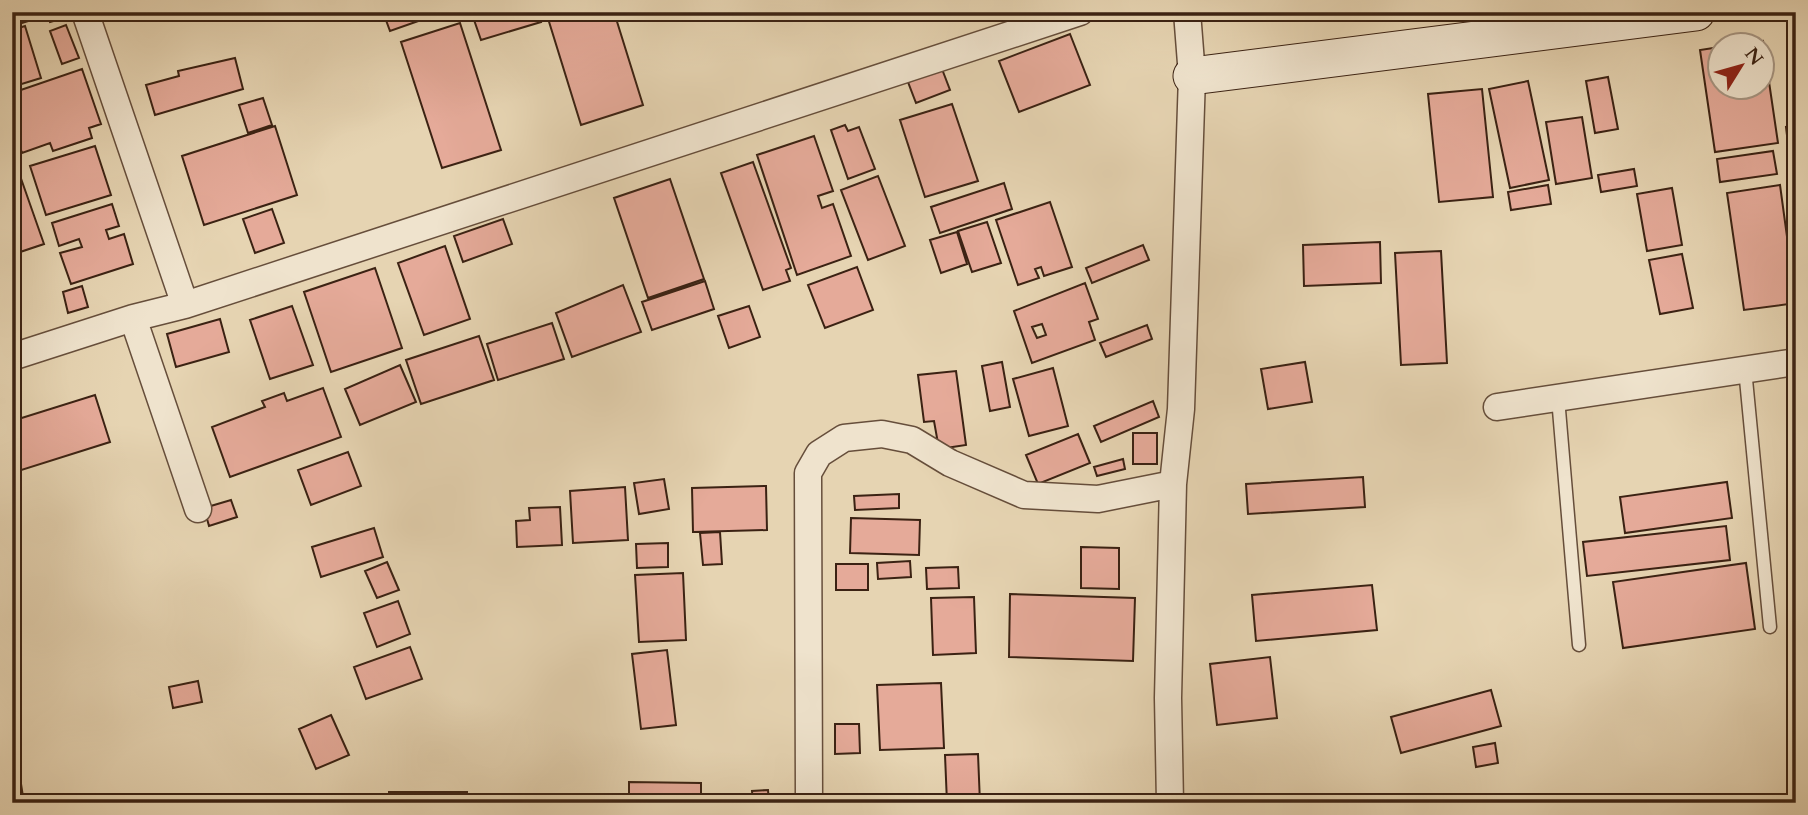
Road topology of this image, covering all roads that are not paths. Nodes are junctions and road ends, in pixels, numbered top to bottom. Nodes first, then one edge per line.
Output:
1 (85, 12) edge
2 (1080, 12) edge
3 (1187, 12) edge
4 (1696, 12) edge
5 (1192, 76) junction
6 (186, 305) junction
7 (133, 318) junction
8 (12, 357) edge
9 (1796, 362) edge
10 (1745, 369) junction
11 (1558, 398) junction
12 (1497, 407) dead end
13 (1173, 484) junction
14 (198, 509) dead end
15 (1770, 627) dead end
16 (1578, 645) dead end
17 (809, 803) edge
18 (1170, 803) edge

1 - 6 street
2 - 6 street
3 - 5 street
4 - 5 street
5 - 13 street
6 - 7 street
7 - 8 street
7 - 14 street
9 - 10 street
10 - 11 street
10 - 15 lane
11 - 12 street
11 - 16 lane
13 - 17 street
13 - 18 street

